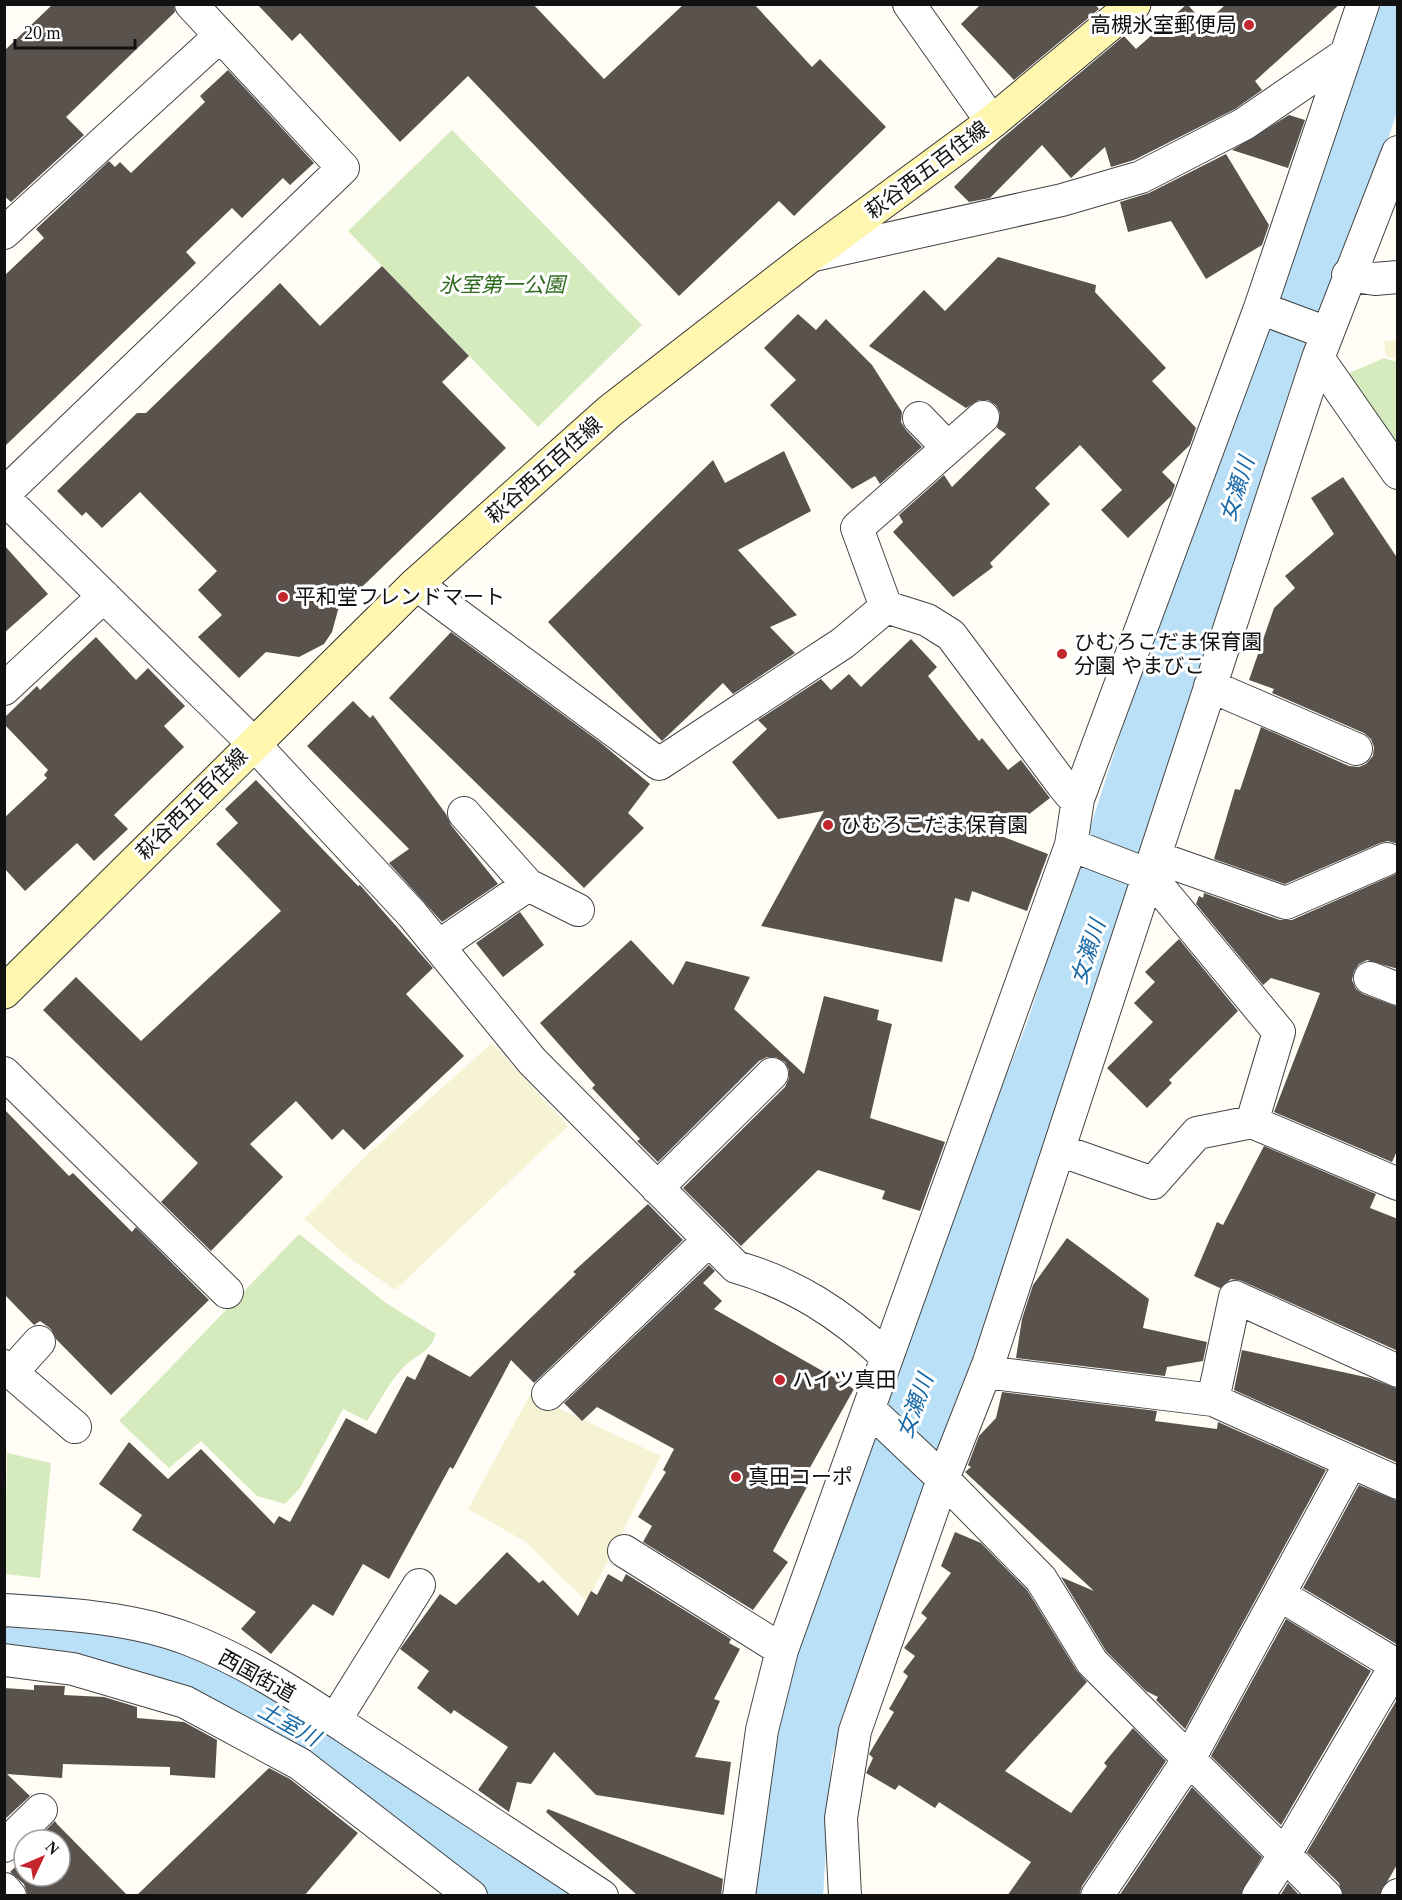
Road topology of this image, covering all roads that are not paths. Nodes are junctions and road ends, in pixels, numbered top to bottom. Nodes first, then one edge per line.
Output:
1 (191, 4) edge
2 (909, 4) edge
3 (1134, 4) edge
4 (1363, 4) edge
5 (220, 36) junction
6 (1346, 54) junction
7 (992, 122) junction
8 (1398, 152) edge
9 (4, 232) edge
10 (810, 256) junction
11 (1348, 274) junction
12 (1398, 277) edge
13 (1260, 308) junction
14 (1322, 345) junction
15 (983, 417) dead end
16 (919, 418) dead end
17 (948, 448) junction
18 (1398, 473) edge
19 (4, 496) edge
20 (416, 584) junction
21 (104, 596) junction
22 (886, 607) junction
23 (1210, 686) junction
24 (4, 689) edge
25 (253, 743) junction
26 (1356, 749) dead end
27 (1078, 799) junction
28 (464, 813) dead end
29 (1071, 845) junction
30 (1387, 859) dead end
31 (1152, 866) junction
32 (528, 885) junction
33 (578, 910) dead end
34 (439, 946) junction
35 (4, 992) edge
36 (4, 1073) edge
37 (772, 1074) dead end
38 (1252, 1122) junction
39 (1059, 1150) junction
40 (1398, 1184) edge
41 (657, 1188) junction
42 (709, 1240) junction
43 (227, 1292) dead end
44 (39, 1342) dead end
45 (886, 1356) junction
46 (8, 1369) edge
47 (1398, 1371) edge
48 (985, 1372) junction
49 (548, 1394) dead end
50 (1213, 1400) junction
51 (875, 1414) junction
52 (75, 1427) dead end
53 (1352, 1462) junction
54 (934, 1471) junction
55 (1398, 1483) edge
56 (624, 1551) dead end
57 (419, 1585) dead end
58 (1280, 1595) junction
59 (4, 1610) edge
60 (782, 1650) junction
61 (4, 1660) edge
62 (335, 1720) junction
63 (1189, 1759) junction
64 (41, 1810) dead end
65 (4, 1845) edge
66 (1286, 1854) junction
67 (4, 1889) edge
68 (10, 1896) edge
69 (471, 1896) edge
70 (602, 1896) edge
71 (739, 1896) edge
72 (845, 1896) edge
73 (1097, 1896) edge
74 (1258, 1896) edge
75 (1326, 1896) edge

1 - 5 street
2 - 7 street
3 - 7 main road, 萩谷西五百住線
4 - 6 street
5 - 9 street
5 - 19 street
6 - 10 street
6 - 13 street
7 - 10 main road, 萩谷西五百住線
8 - 11 street
10 - 20 main road, 萩谷西五百住線
11 - 12 street
11 - 14 street
13 - 14 street
13 - 27 street
14 - 18 street
14 - 23 street
15 - 17 street
16 - 17 street
17 - 22 street
19 - 21 street
20 - 22 street
20 - 25 main road, 萩谷西五百住線
21 - 24 street
21 - 25 street
22 - 27 street
23 - 26 street
23 - 31 street
25 - 34 street
25 - 35 main road, 萩谷西五百住線
27 - 29 street
28 - 32 street
29 - 31 street
29 - 45 street
30 - 31 street
31 - 38 street
31 - 39 street
32 - 33 street
32 - 34 street
34 - 41 street
36 - 43 street
37 - 41 street
38 - 39 street
38 - 40 street
39 - 48 street
41 - 42 street
42 - 45 street
42 - 49 street
44 - 46 street
45 - 51 street
46 - 52 street
47 - 50 street
48 - 50 street
48 - 54 street
50 - 53 street
51 - 54 street
51 - 60 street
53 - 55 street
53 - 58 street
54 - 63 street
54 - 72 street
56 - 60 street
57 - 62 street
58 - 63 street
58 - 66 street
59 - 62 street, 西国街道
60 - 71 street
61 - 69 street
62 - 70 street, 西国街道
63 - 66 street
63 - 73 street
64 - 65 street
66 - 74 street
66 - 75 street
67 - 68 street

